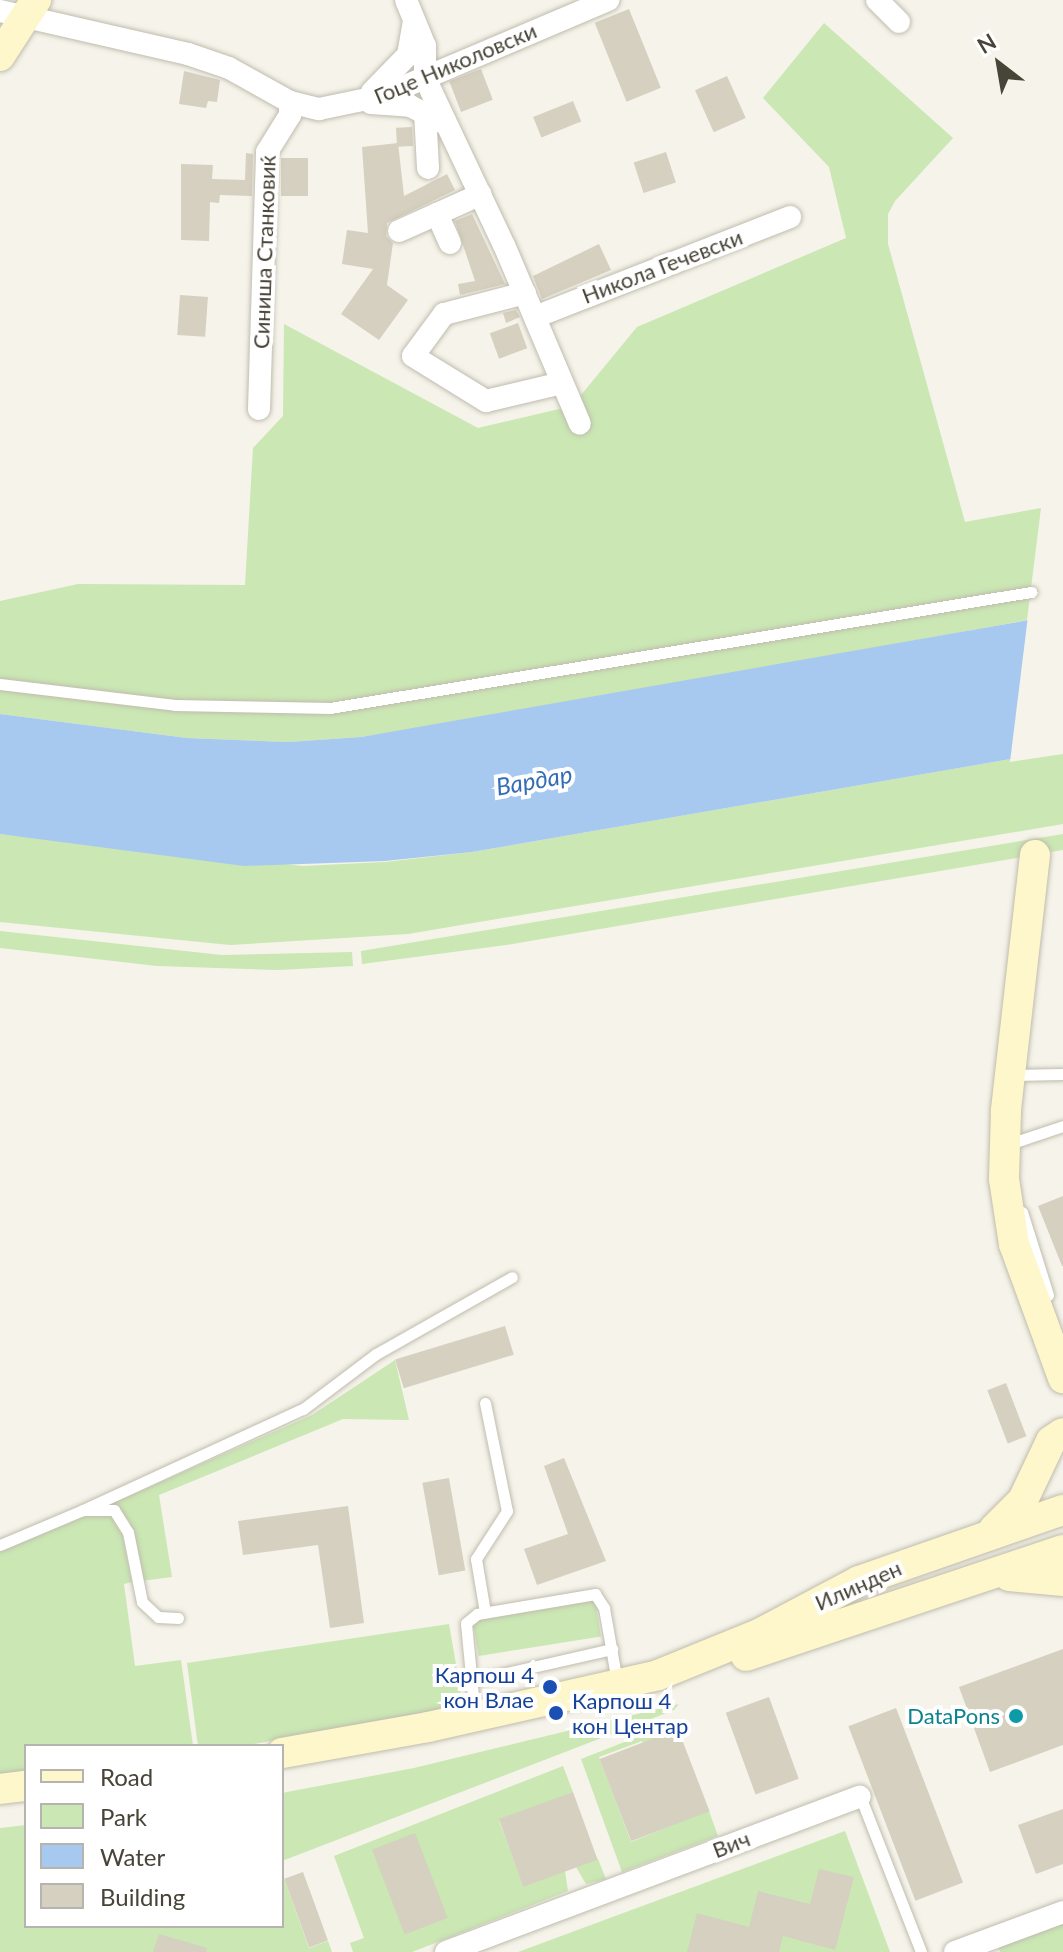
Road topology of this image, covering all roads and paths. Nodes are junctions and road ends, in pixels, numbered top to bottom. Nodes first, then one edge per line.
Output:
1 (608, 0) edge
2 (877, 0) edge
3 (410, 9) edge
4 (21, 10) edge
5 (899, 22) dead end
6 (2, 50) edge
7 (425, 76) junction
8 (290, 102) junction
9 (354, 103) junction
10 (425, 112) junction
11 (446, 124) junction
12 (428, 168) dead end
13 (481, 194) junction
14 (437, 214) junction
15 (790, 217) dead end
16 (399, 231) dead end
17 (450, 243) dead end
18 (525, 293) junction
19 (535, 317) junction
20 (562, 383) junction
21 (259, 409) dead end
22 (580, 424) dead end
23 (1031, 592) dead end
24 (0, 684) edge
25 (1035, 855) dead end
26 (1063, 1074) edge
27 (1011, 1075) junction
28 (1063, 1126) edge
29 (512, 1277) dead end
30 (1063, 1336) edge
31 (1063, 1378) edge
32 (485, 1403) dead end
33 (1063, 1433) edge
34 (83, 1510) junction
35 (1063, 1510) edge
36 (983, 1538) junction
37 (0, 1545) edge
38 (1063, 1550) edge
39 (979, 1580) junction
40 (1063, 1581) edge
41 (485, 1612) junction
42 (178, 1618) dead end
43 (612, 1649) junction
44 (658, 1675) junction
45 (471, 1681) junction
46 (617, 1685) junction
47 (475, 1717) junction
48 (284, 1753) edge
49 (24, 1786) edge
50 (0, 1789) edge
51 (860, 1796) joint
52 (1063, 1912) edge
53 (997, 1944) edge
54 (446, 1952) edge
55 (921, 1952) edge
56 (955, 1952) edge

1 - 7 street, Гоце Николовски
2 - 5 street
3 - 7 street
3 - 9 street
4 - 6 street
4 - 8 street, Гоце Николовски
7 - 9 street, Гоце Николовски
7 - 11 street
8 - 9 street, Гоце Николовски
8 - 21 street, Синиша Станковиќ
9 - 10 street
10 - 11 street
10 - 12 street
11 - 13 street
13 - 14 street
13 - 18 street
14 - 16 street
14 - 17 street
15 - 19 street, Никола Гечевски
18 - 19 street
18 - 20 street
19 - 20 street
20 - 22 street
23 - 24 lane
25 - 27 street
26 - 27 lane
27 - 31 street
28 - 30 lane
29 - 34 lane
32 - 41 lane
33 - 36 street
34 - 37 lane
34 - 42 lane
35 - 36 street, Илинден
36 - 44 street, Илинден
38 - 39 street, Илинден
39 - 40 street
39 - 44 street, Илинден
41 - 43 lane
41 - 45 lane
43 - 45 lane
43 - 46 lane
44 - 46 street, Илинден
45 - 47 lane
46 - 47 street, Илинден
47 - 48 street, Илинден
49 - 50 street
51 - 54 street, Вич
51 - 55 lane, Вич
52 - 53 street
53 - 56 street

